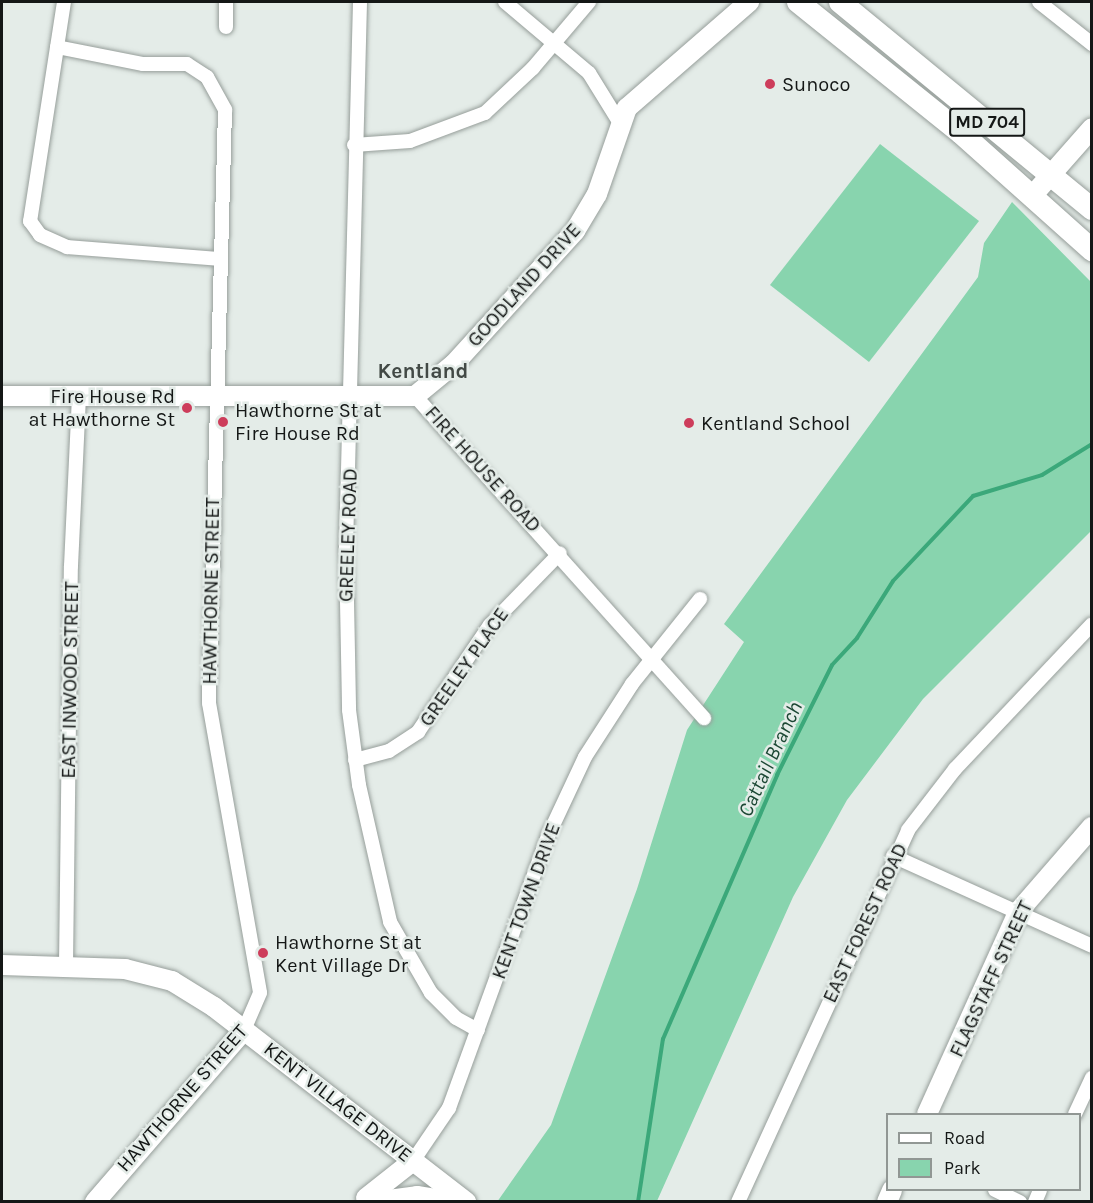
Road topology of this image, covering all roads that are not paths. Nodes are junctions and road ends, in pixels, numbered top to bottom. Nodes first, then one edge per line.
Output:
1 (64, 2) edge
2 (226, 2) edge
3 (360, 2) edge
4 (505, 2) edge
5 (589, 2) edge
6 (749, 2) edge
7 (798, 2) edge
8 (840, 2) edge
9 (1039, 2) edge
10 (226, 27) dead end
11 (556, 42) junction
12 (1092, 45) edge
13 (57, 47) junction
14 (618, 120) junction
15 (1092, 128) edge
16 (354, 145) junction
17 (1051, 175) junction
18 (1033, 195) junction
19 (1092, 209) edge
20 (1092, 250) edge
21 (218, 259) junction
22 (79, 395) junction
23 (2, 396) edge
24 (214, 396) junction
25 (415, 396) junction
26 (352, 398) junction
27 (560, 553) junction
28 (700, 599) dead end
29 (1092, 624) edge
30 (653, 659) junction
31 (704, 718) dead end
32 (355, 760) junction
33 (1092, 827) edge
34 (894, 856) junction
35 (1018, 912) junction
36 (1092, 946) edge
37 (2, 965) edge
38 (66, 965) junction
39 (244, 1030) junction
40 (478, 1030) junction
41 (1092, 1078) edge
42 (927, 1113) edge
43 (1075, 1113) edge
44 (413, 1161) junction
45 (997, 1191) edge
46 (95, 1202) edge
47 (362, 1202) edge
48 (374, 1202) edge
49 (454, 1202) edge
50 (466, 1202) edge
51 (738, 1202) edge
52 (1020, 1202) edge

1 - 13 street
2 - 10 street
3 - 16 street, GREELEY ROAD
4 - 11 street
5 - 11 street
6 - 14 street, GOODLAND DRIVE
7 - 18 main road, MD 704
8 - 17 main road, MD 704
9 - 12 street
11 - 14 street
11 - 16 street
13 - 21 street, HAWTHORNE STREET
13 - 21 street
14 - 25 street, GOODLAND DRIVE
15 - 17 street
16 - 26 street, GREELEY ROAD
17 - 18 street
17 - 19 main road, MD 704
18 - 20 main road, MD 704
21 - 24 street, HAWTHORNE STREET
22 - 23 street, FIRE HOUSE ROAD
22 - 24 street, FIRE HOUSE ROAD
22 - 38 street, EAST INWOOD STREET
24 - 26 street, FIRE HOUSE ROAD
24 - 39 street, HAWTHORNE STREET
25 - 26 street, FIRE HOUSE ROAD
25 - 27 street, FIRE HOUSE ROAD
26 - 32 street, GREELEY ROAD
27 - 30 street, FIRE HOUSE ROAD
27 - 32 street, GREELEY PLACE
28 - 30 street, KENT TOWN DRIVE
29 - 34 street, EAST FOREST ROAD
30 - 31 street, FIRE HOUSE ROAD
30 - 40 street, KENT TOWN DRIVE
32 - 40 street, GREELEY ROAD
33 - 35 street, FLAGSTAFF STREET
34 - 35 street
34 - 51 street, EAST FOREST ROAD
35 - 36 street
35 - 42 street, FLAGSTAFF STREET
37 - 38 street, KENT VILLAGE DRIVE
38 - 39 street, KENT VILLAGE DRIVE
39 - 44 street, KENT VILLAGE DRIVE
39 - 46 street, HAWTHORNE STREET
40 - 44 street, KENT TOWN DRIVE
41 - 43 street
44 - 47 street, KENT TOWN DRIVE
44 - 50 street, KENT VILLAGE DRIVE
45 - 52 street
48 - 49 street

